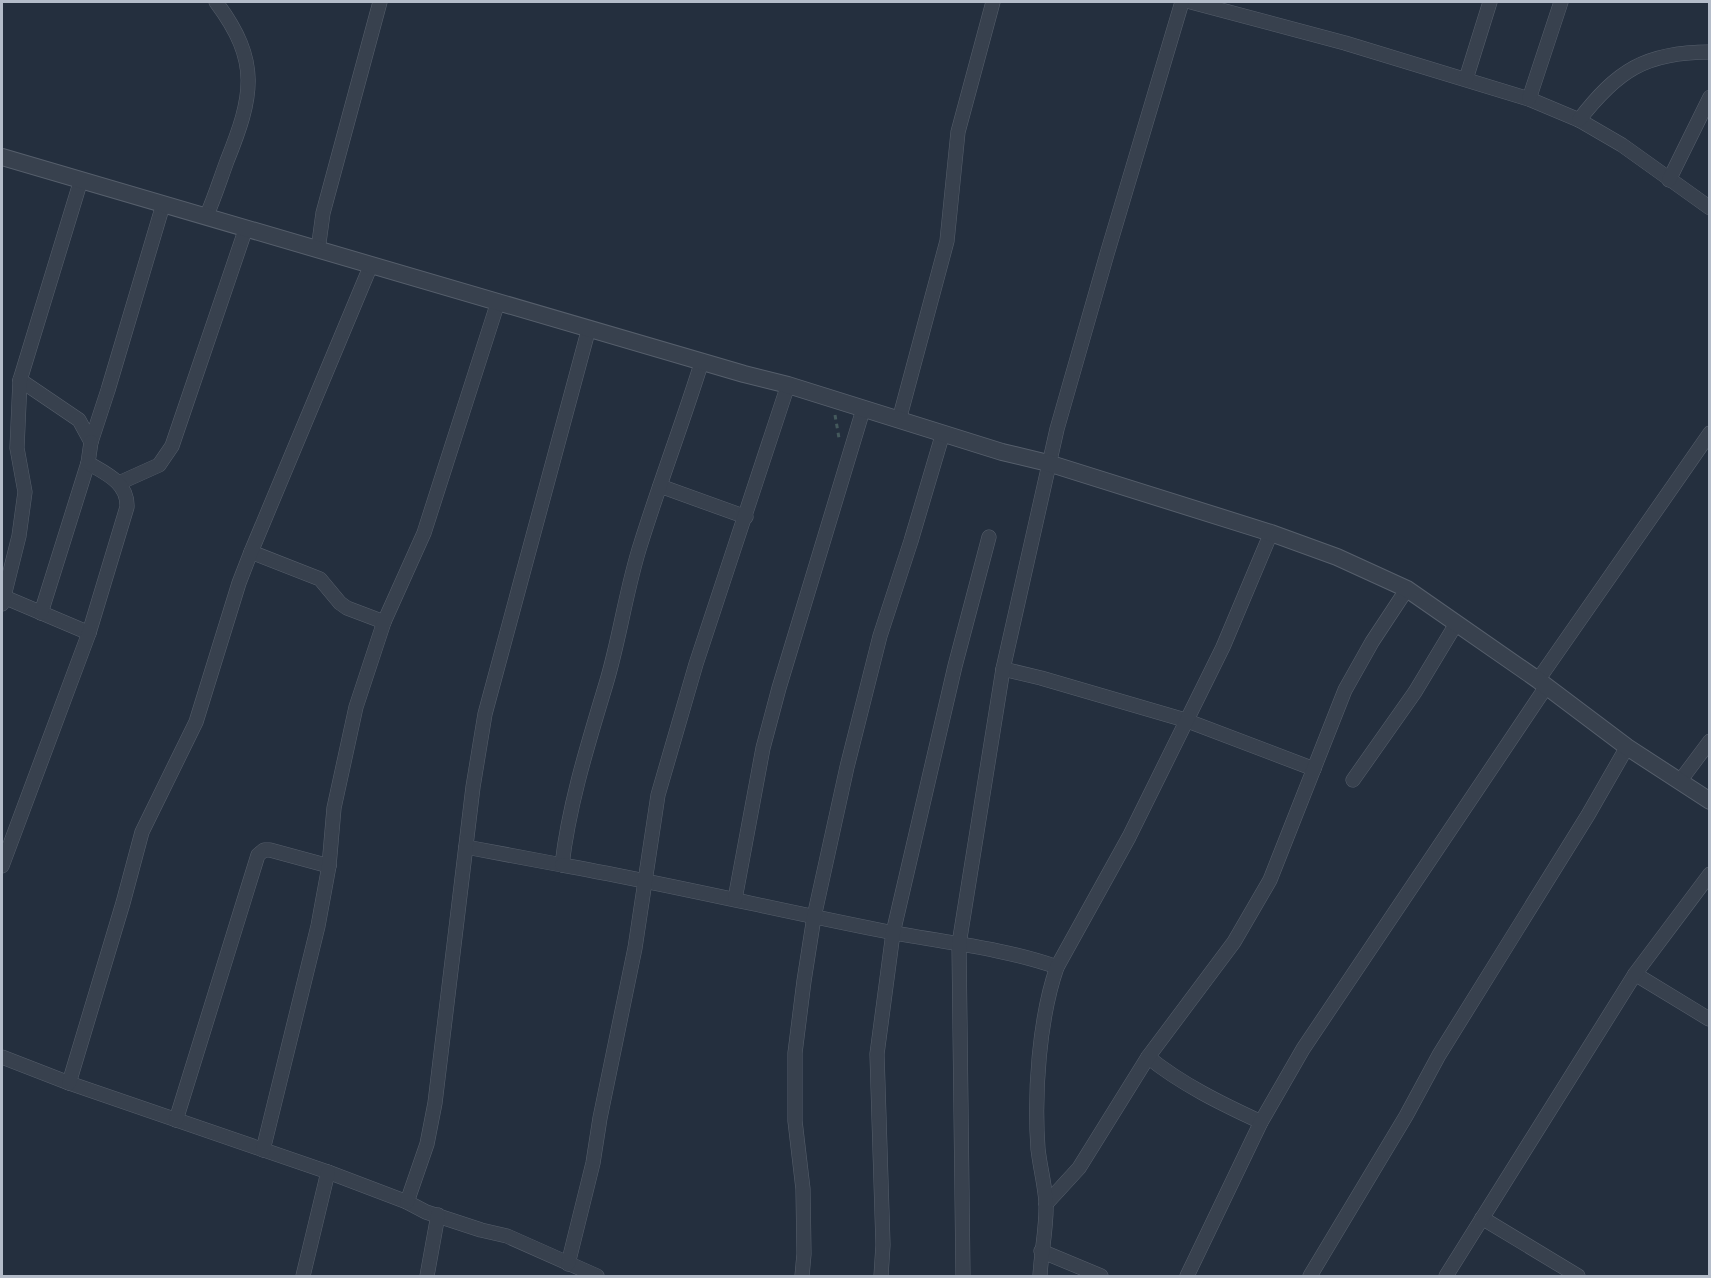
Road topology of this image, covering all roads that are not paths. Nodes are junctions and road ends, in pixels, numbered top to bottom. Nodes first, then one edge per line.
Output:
1 (216, 2) edge
2 (380, 2) edge
3 (993, 2) edge
4 (1182, 2) edge
5 (1191, 2) edge
6 (1490, 2) edge
7 (1561, 2) edge
8 (1710, 52) edge
9 (1466, 79) junction
10 (1710, 96) edge
11 (1529, 99) junction
12 (1579, 120) junction
13 (2, 157) edge
14 (81, 180) junction
15 (1669, 180) junction
16 (164, 205) junction
17 (1710, 208) edge
18 (206, 217) junction
19 (246, 228) junction
20 (318, 250) junction
21 (371, 265) junction
22 (498, 302) junction
23 (589, 328) junction
24 (702, 362) junction
25 (20, 380) junction
26 (788, 385) junction
27 (863, 410) junction
28 (899, 420) junction
29 (943, 433) junction
30 (1710, 433) edge
31 (91, 442) junction
32 (88, 463) junction
33 (1048, 463) junction
34 (119, 483) junction
35 (660, 486) junction
36 (746, 517) junction
37 (1271, 533) junction
38 (989, 537) dead end
39 (251, 552) junction
40 (1407, 589) junction
41 (3, 600) edge
42 (41, 613) junction
43 (384, 622) junction
44 (1456, 624) junction
45 (89, 633) junction
46 (1003, 669) junction
47 (1542, 684) junction
48 (1185, 720) junction
49 (1710, 741) edge
50 (1627, 747) junction
51 (1314, 769) junction
52 (1353, 780) dead end
53 (1680, 781) junction
54 (1710, 801) edge
55 (466, 847) junction
56 (2, 866) edge
57 (329, 866) junction
58 (562, 866) junction
59 (1710, 874) edge
60 (646, 880) junction
61 (735, 899) junction
62 (814, 917) junction
63 (893, 933) junction
64 (959, 944) junction
65 (1057, 967) junction
66 (1635, 974) junction
67 (1709, 1019) edge
68 (2, 1057) edge
69 (1148, 1057) junction
70 (69, 1083) junction
71 (176, 1120) junction
72 (1261, 1122) junction
73 (263, 1150) junction
74 (328, 1172) junction
75 (406, 1202) junction
76 (1046, 1204) junction
77 (438, 1215) junction
78 (1482, 1218) junction
79 (1041, 1251) junction
80 (568, 1264) junction
81 (590, 1275) edge
82 (303, 1276) edge
83 (427, 1276) edge
84 (802, 1276) edge
85 (881, 1276) edge
86 (963, 1276) edge
87 (1040, 1276) edge
88 (1101, 1276) edge
89 (1187, 1276) edge
90 (1310, 1276) edge
91 (1446, 1276) edge
92 (1578, 1276) edge

1 - 18 street
2 - 20 street
3 - 28 street
4 - 33 street
5 - 9 street
6 - 9 street
7 - 11 street
8 - 12 street
9 - 11 street
10 - 15 street
11 - 12 street
12 - 15 street
13 - 14 street
14 - 16 street
14 - 25 street
15 - 17 street
16 - 18 street
16 - 31 street
18 - 19 street
19 - 20 street
19 - 34 street
20 - 21 street
21 - 22 street
21 - 39 street
22 - 23 street
22 - 43 street
23 - 24 street
23 - 55 street
24 - 26 street
24 - 35 street
25 - 31 street
25 - 41 street
26 - 27 street
26 - 36 street
27 - 28 street
27 - 61 street
28 - 29 street
29 - 33 street
29 - 62 street
30 - 47 street
31 - 32 street
32 - 34 street
32 - 42 street
33 - 37 street
33 - 46 street
34 - 45 street
35 - 36 street
35 - 58 street
36 - 60 street
37 - 40 street
37 - 48 street
38 - 63 street
39 - 43 street
39 - 70 street
40 - 44 street
40 - 51 street
41 - 42 street
42 - 45 street
43 - 57 street
44 - 47 street
44 - 52 street
45 - 56 street
46 - 48 street
46 - 64 street
47 - 50 street
47 - 72 street
48 - 51 street
48 - 65 street
49 - 53 street
50 - 53 street
50 - 90 street
51 - 69 street
53 - 54 street
55 - 58 street
55 - 75 street
57 - 71 street
57 - 73 street
58 - 60 street
59 - 66 street
60 - 61 street
60 - 80 street
61 - 62 street
62 - 63 street
62 - 84 street
63 - 64 street
63 - 85 street
64 - 65 street
64 - 86 street
65 - 76 street
66 - 67 street
66 - 78 street
68 - 70 street
69 - 72 street
69 - 76 street
70 - 71 street
71 - 73 street
72 - 89 street
73 - 74 street
74 - 75 street
74 - 82 street
75 - 77 street
76 - 79 street
77 - 80 street
77 - 83 street
78 - 91 street
78 - 92 street
79 - 87 street
79 - 88 street
80 - 81 street

